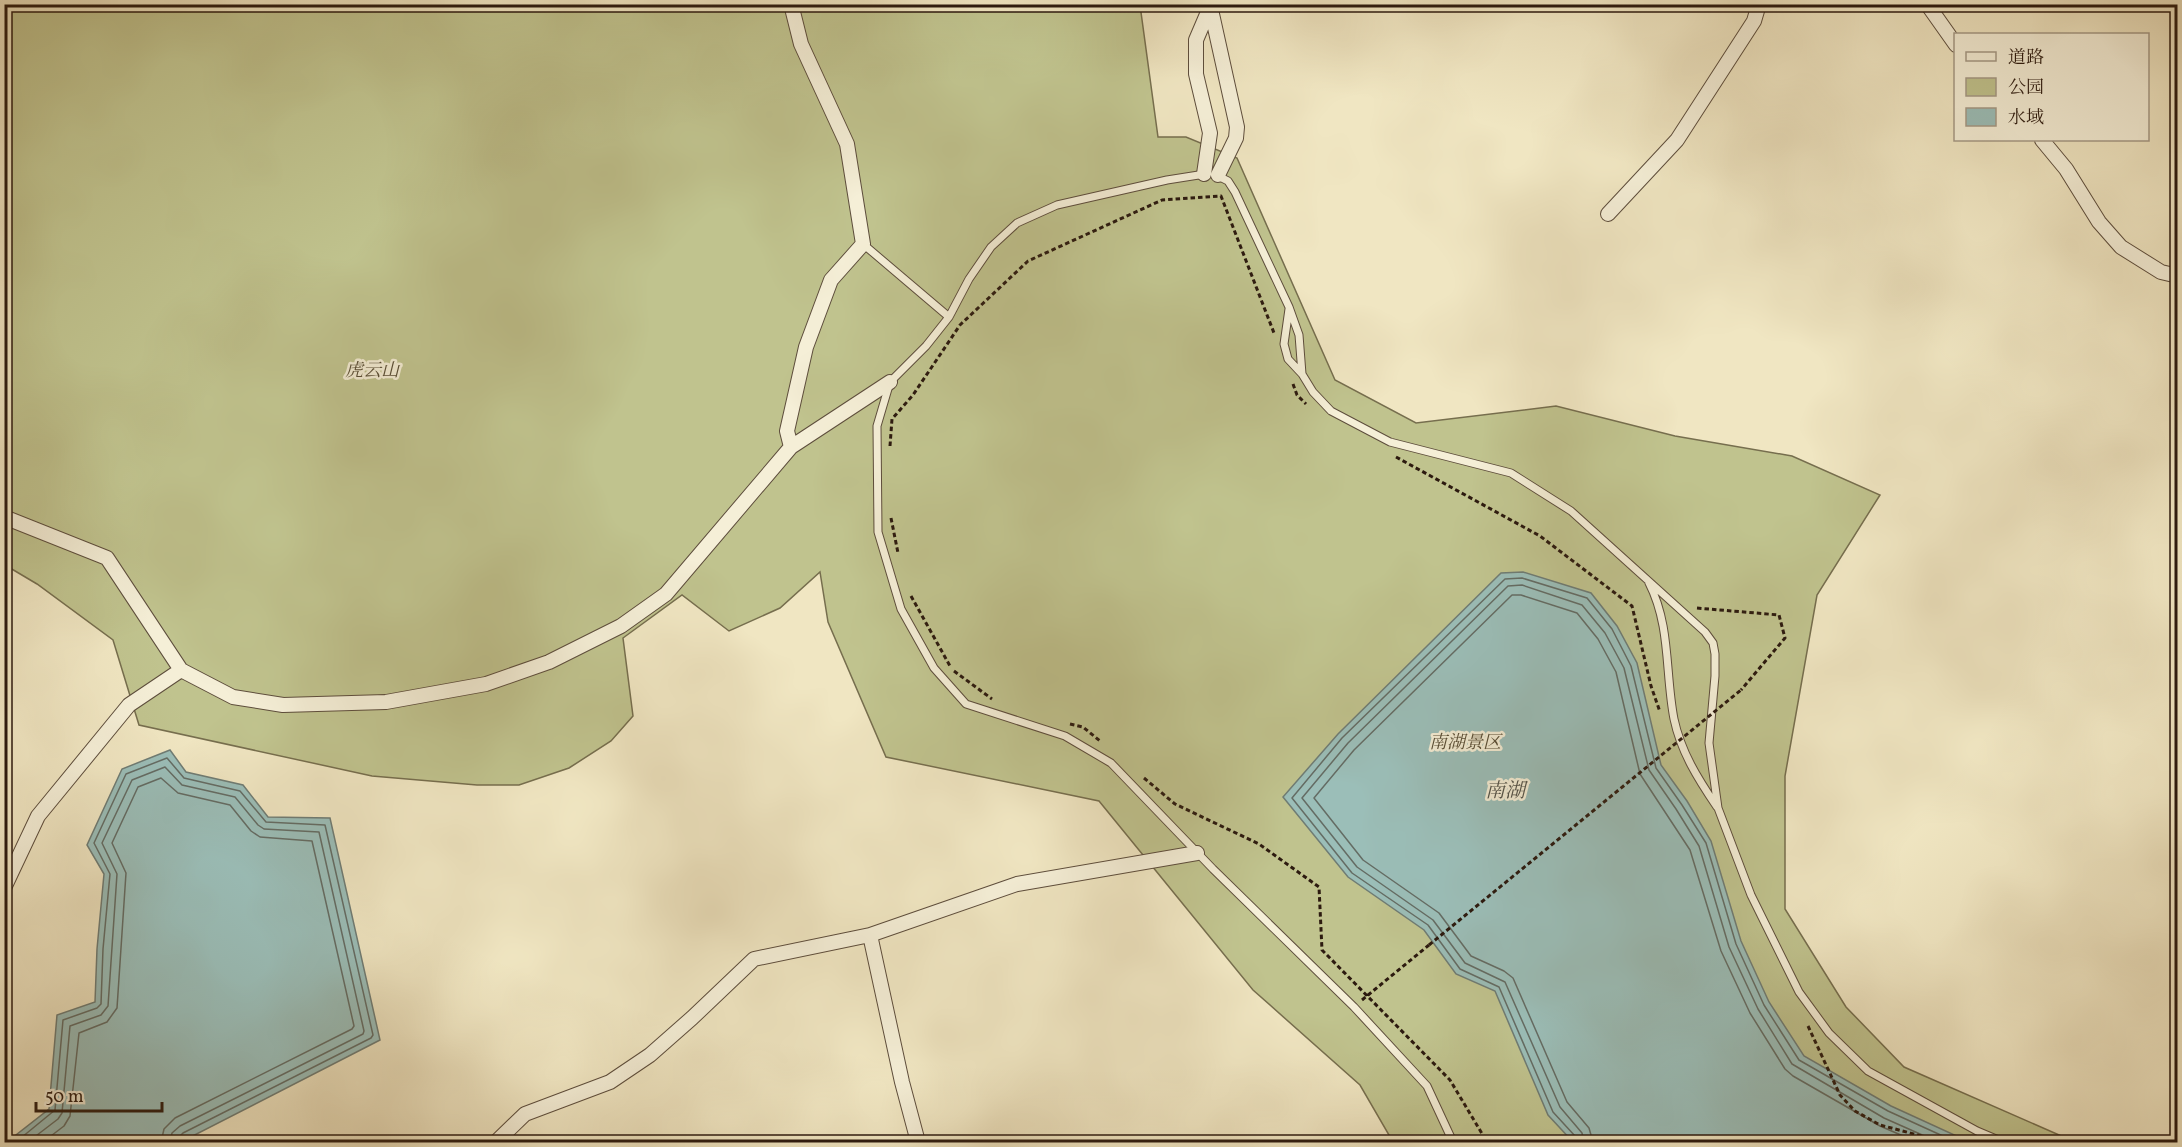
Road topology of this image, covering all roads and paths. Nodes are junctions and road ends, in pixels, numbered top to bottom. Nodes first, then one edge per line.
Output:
1 (791, 4) edge
2 (1759, 4) edge
3 (1927, 4) edge
4 (1211, 5) edge
5 (1954, 42) edge
6 (2043, 141) edge
7 (1211, 175) junction
8 (1608, 214) dead end
9 (863, 244) junction
10 (2178, 276) edge
11 (1289, 307) junction
12 (949, 317) junction
13 (1277, 342) dead end
14 (1289, 374) dead end
15 (1302, 374) junction
16 (890, 382) junction
17 (1314, 412) dead end
18 (790, 447) junction
19 (890, 453) dead end
20 (1393, 455) dead end
21 (889, 508) dead end
22 (4, 517) edge
23 (900, 562) dead end
24 (1646, 578) junction
25 (909, 594) dead end
26 (1678, 607) junction
27 (181, 670) junction
28 (999, 704) dead end
29 (1662, 719) dead end
30 (1062, 722) dead end
31 (1669, 741) dead end
32 (1102, 743) dead end
33 (1672, 752) dead end
34 (1138, 773) dead end
35 (1718, 808) junction
36 (1197, 853) junction
37 (4, 888) edge
38 (870, 935) junction
39 (1367, 996) junction
40 (1354, 1007) junction
41 (1805, 1020) dead end
42 (496, 1143) edge
43 (918, 1143) edge
44 (1453, 1143) edge
45 (1487, 1143) edge
46 (1944, 1143) edge
47 (2003, 1143) edge

1 - 9 street
2 - 8 street
3 - 5 street
4 - 7 street
4 - 7 street
6 - 10 street
7 - 11 lane
7 - 12 lane
9 - 12 lane
9 - 18 street
11 - 15 lane
11 - 15 lane
12 - 16 lane
13 - 19 path
14 - 17 path
15 - 24 lane
16 - 18 street
16 - 36 lane
18 - 27 street
20 - 29 path
21 - 23 path
22 - 27 street
24 - 26 lane
24 - 35 lane
25 - 28 path
26 - 35 lane
26 - 39 path, bridge
27 - 37 street
30 - 32 path
31 - 33 path
34 - 39 path
35 - 47 lane
36 - 38 street
36 - 40 lane
38 - 42 street
38 - 43 street
39 - 40 path
39 - 45 path
40 - 44 lane
41 - 46 path

